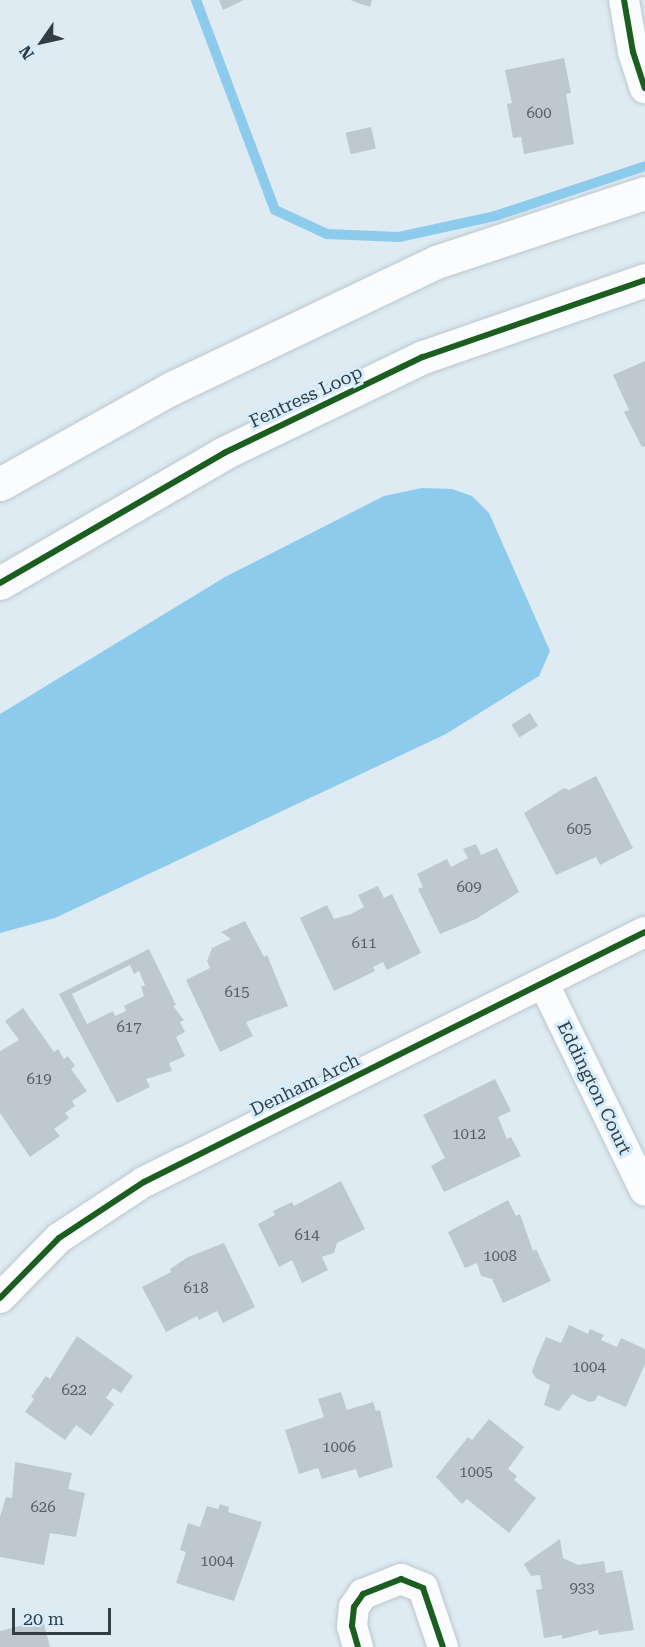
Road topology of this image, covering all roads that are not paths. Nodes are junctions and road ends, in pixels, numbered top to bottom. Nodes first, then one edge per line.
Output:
1 (624, 0) edge
2 (645, 87) edge
3 (645, 193) edge
4 (645, 280) edge
5 (0, 484) edge
6 (0, 583) edge
7 (645, 932) edge
8 (544, 984) junction
9 (645, 1191) edge
10 (0, 1298) edge
11 (358, 1647) edge
12 (443, 1647) edge

1 - 2 street
3 - 5 street
4 - 6 street, Fentress Loop
7 - 8 street, Denham Arch
8 - 9 street, Eddington Court
8 - 10 street, Denham Arch
11 - 12 street

